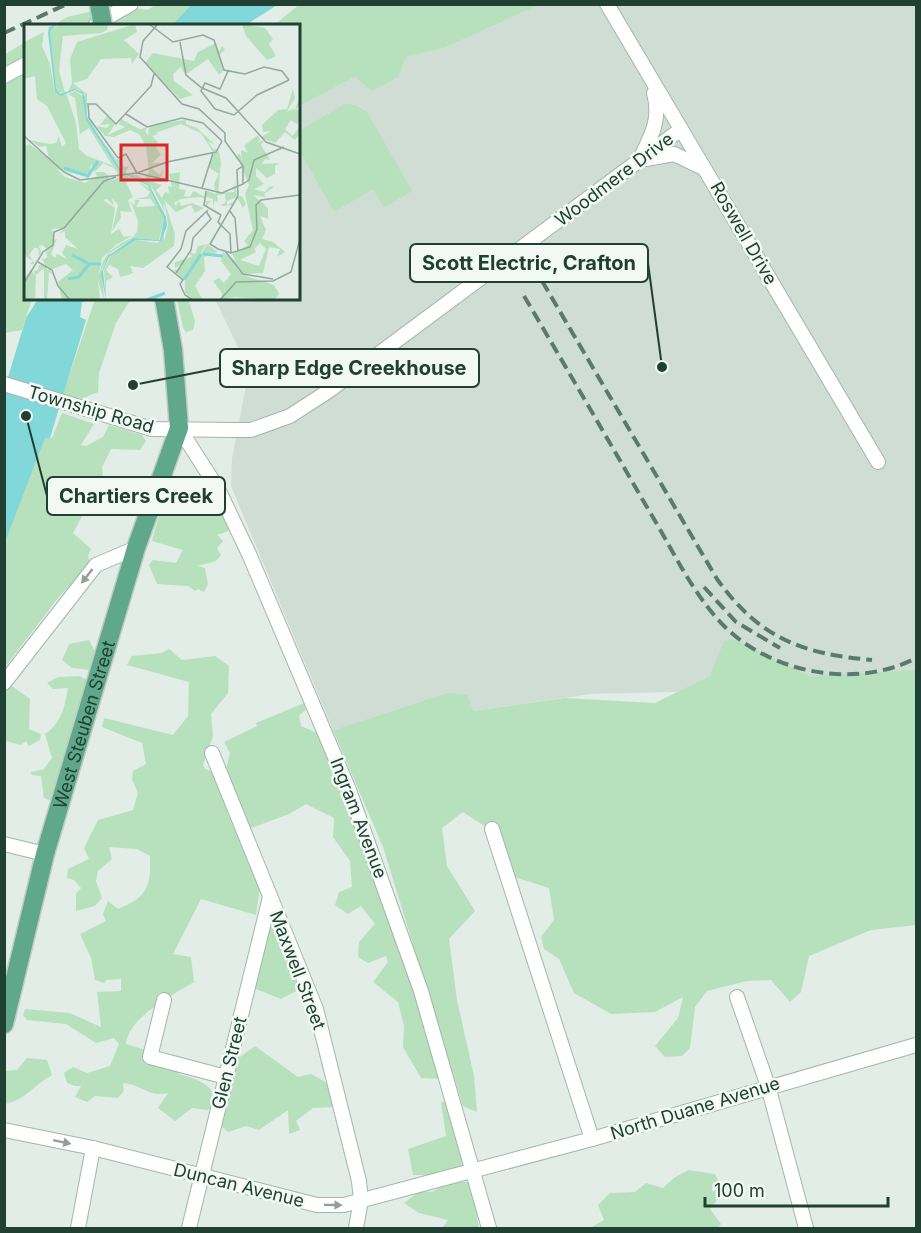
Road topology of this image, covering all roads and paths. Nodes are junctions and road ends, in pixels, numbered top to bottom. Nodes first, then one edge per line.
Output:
1 (99, 4) edge
2 (132, 4) edge
3 (607, 4) edge
4 (97, 24) edge
5 (103, 24) edge
6 (24, 65) edge
7 (4, 76) edge
8 (650, 79) junction
9 (680, 130) junction
10 (638, 161) junction
11 (707, 171) junction
12 (164, 300) edge
13 (4, 384) edge
14 (179, 428) junction
15 (878, 462) dead end
16 (136, 548) junction
17 (4, 683) edge
18 (212, 753) dead end
19 (492, 829) dead end
20 (4, 844) edge
21 (45, 854) junction
22 (270, 897) junction
23 (737, 997) dead end
24 (164, 1000) dead end
25 (4, 1024) edge
26 (916, 1045) edge
27 (226, 1077) junction
28 (768, 1086) junction
29 (4, 1130) edge
30 (592, 1139) junction
31 (93, 1148) junction
32 (473, 1171) junction
33 (202, 1176) junction
34 (361, 1200) junction
35 (78, 1228) edge
36 (189, 1228) edge
37 (356, 1228) edge
38 (489, 1228) edge
39 (806, 1228) edge

1 - 5 main road, bridge
2 - 4 street
3 - 8 street, Roswell Drive
6 - 7 street
8 - 9 street, Roswell Drive
8 - 10 street
9 - 10 street, Woodmere Drive
9 - 11 street, Roswell Drive
10 - 11 street
10 - 14 street, Woodmere Drive
11 - 15 street, Roswell Drive
12 - 14 main road
13 - 14 street, Township Road
14 - 16 main road, West Steuben Street
14 - 32 street, Ingram Avenue
16 -> 17 street
16 - 21 main road, West Steuben Street
18 - 22 street, Maxwell Street
19 - 30 street
20 - 21 street
21 - 25 main road, West Steuben Street
22 - 27 street, Glen Street
22 - 34 street, Maxwell Street
23 - 28 street
24 - 27 street
26 - 28 street, North Duane Avenue
27 - 33 street, Glen Street
28 - 30 street, North Duane Avenue
28 - 39 street
29 -> 31 street, Duncan Avenue
30 - 32 street, North Duane Avenue
31 - 33 street, Duncan Avenue
31 - 35 street
32 - 34 street, Duncan Avenue
32 - 38 street, Ingram Avenue
33 -> 34 street, Duncan Avenue
33 - 36 street, Glen Street
34 - 37 street, Maxwell Street

